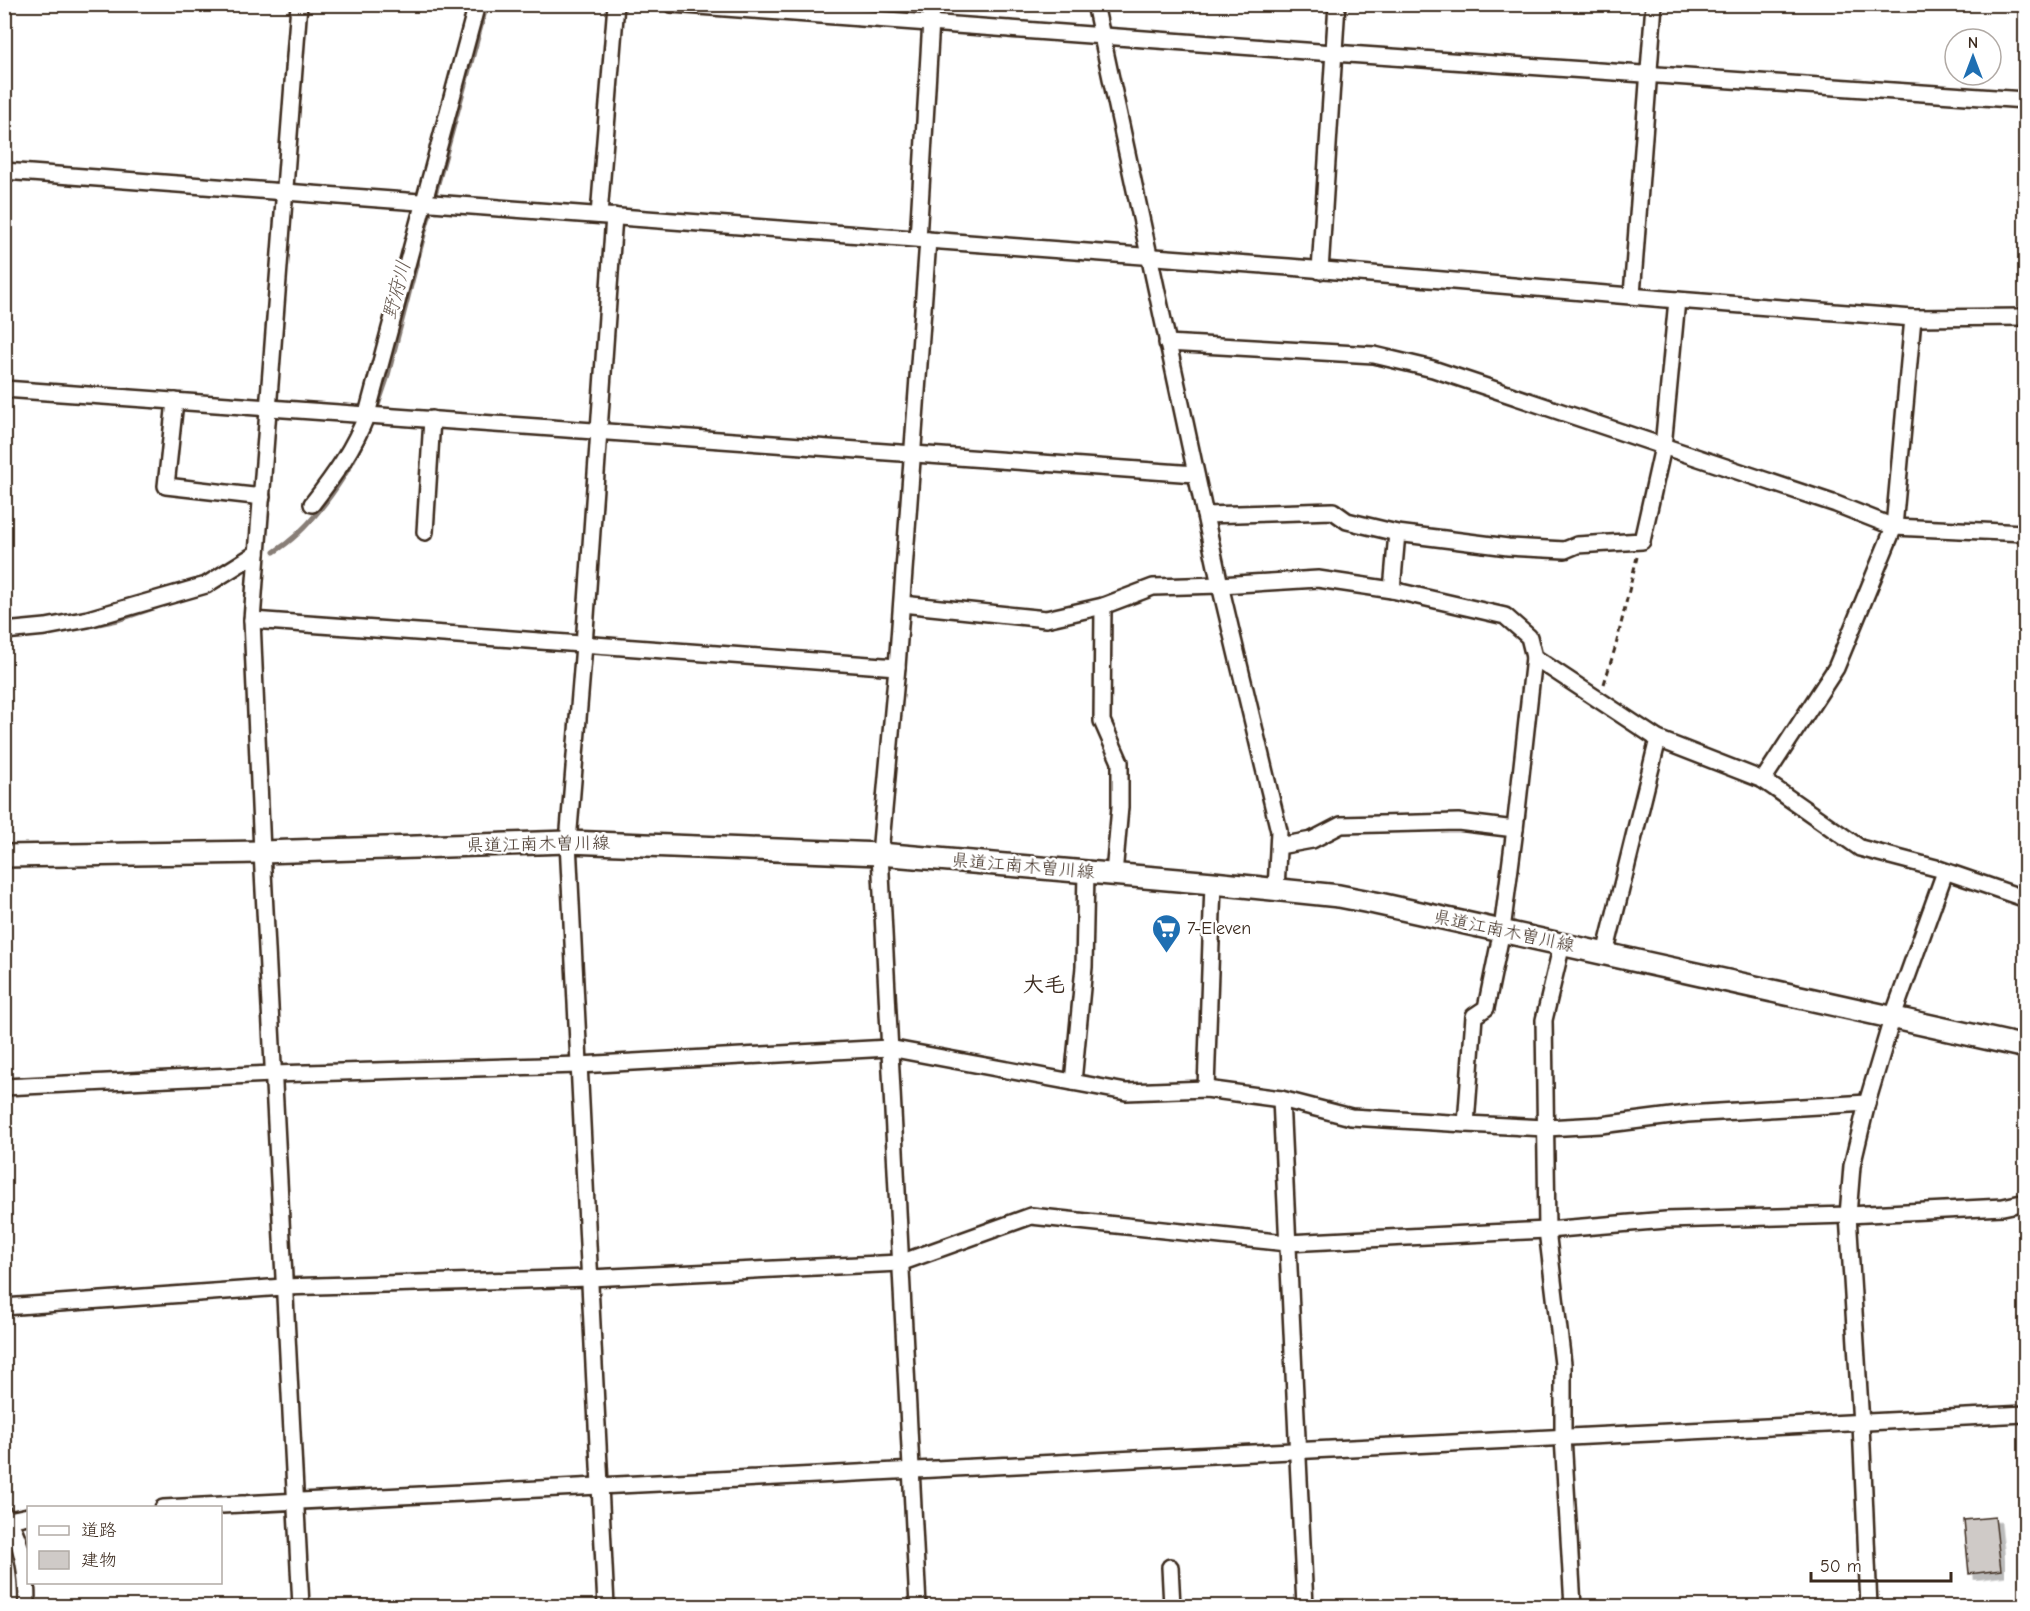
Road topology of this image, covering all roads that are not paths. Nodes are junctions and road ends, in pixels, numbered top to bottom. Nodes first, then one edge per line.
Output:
1 (298, 4) edge
2 (477, 4) edge
3 (616, 4) edge
4 (671, 4) edge
5 (932, 4) edge
6 (1095, 4) edge
7 (1337, 4) edge
8 (1653, 4) edge
9 (931, 24) junction
10 (1102, 36) junction
11 (1333, 53) junction
12 (1648, 75) junction
13 (2025, 100) edge
14 (4, 171) edge
15 (284, 191) junction
16 (430, 202) junction
17 (607, 216) junction
18 (923, 240) junction
19 (1149, 257) junction
20 (1320, 271) junction
21 (1632, 295) junction
22 (1677, 300) junction
23 (2025, 317) edge
24 (1913, 318) junction
25 (1167, 343) junction
26 (4, 389) edge
27 (175, 400) junction
28 (268, 407) junction
29 (374, 414) junction
30 (432, 419) junction
31 (598, 432) junction
32 (1663, 447) junction
33 (912, 454) junction
34 (1195, 474) junction
35 (261, 497) junction
36 (312, 504) dead end
37 (1204, 515) junction
38 (1894, 527) junction
39 (425, 532) dead end
40 (1397, 533) junction
41 (2025, 533) edge
42 (257, 553) junction
43 (1220, 585) junction
44 (1392, 590) junction
45 (902, 604) junction
46 (1103, 606) junction
47 (252, 620) junction
48 (4, 631) edge
49 (584, 645) junction
50 (1534, 657) junction
51 (897, 667) junction
52 (1658, 739) junction
53 (1763, 780) junction
54 (1515, 829) junction
55 (568, 842) junction
56 (1279, 846) junction
57 (261, 852) junction
58 (880, 854) junction
59 (4, 856) edge
60 (1086, 872) junction
61 (1945, 872) junction
62 (1114, 874) junction
63 (1213, 882) junction
64 (1276, 890) junction
65 (2025, 899) edge
66 (1502, 930) junction
67 (1562, 944) junction
68 (1605, 954) junction
69 (1892, 1019) junction
70 (2025, 1047) edge
71 (889, 1048) junction
72 (579, 1065) junction
73 (273, 1074) junction
74 (1073, 1082) junction
75 (4, 1087) edge
76 (1206, 1089) junction
77 (1281, 1099) junction
78 (1867, 1103) junction
79 (1466, 1124) junction
80 (1546, 1128) junction
81 (2025, 1202) edge
82 (1848, 1215) junction
83 (1547, 1230) junction
84 (1287, 1243) junction
85 (900, 1263) junction
86 (590, 1278) junction
87 (283, 1287) junction
88 (4, 1307) edge
89 (2025, 1414) edge
90 (1862, 1424) junction
91 (1563, 1437) junction
92 (1299, 1450) junction
93 (912, 1470) junction
94 (600, 1485) junction
95 (294, 1500) junction
96 (196, 1506) edge
97 (27, 1516) edge
98 (7, 1517) edge
99 (1170, 1567) dead end
100 (27, 1606) edge
101 (301, 1606) edge
102 (606, 1606) edge
103 (918, 1606) edge
104 (1172, 1606) edge
105 (1305, 1606) edge
106 (1573, 1606) edge
107 (1869, 1606) edge

1 - 15 street
2 - 16 street
3 - 17 street
4 - 9 street
5 - 9 street
6 - 10 street
7 - 11 street
8 - 12 street
9 - 10 street
9 - 18 street
10 - 11 street
10 - 19 street
11 - 12 street
11 - 20 street
12 - 13 street
12 - 21 street
14 - 15 street
15 - 16 street
15 - 28 street
16 - 17 street
16 - 29 street
17 - 18 street
17 - 31 street
18 - 19 street
18 - 33 street
19 - 20 street
19 - 25 street
20 - 21 street
21 - 22 street
22 - 24 street
22 - 32 street
23 - 24 street
24 - 38 street
25 - 32 street
25 - 34 street
26 - 27 street
27 - 28 street
27 - 35 street
28 - 29 street
28 - 35 street
29 - 30 street
29 - 36 street
30 - 31 street
30 - 39 street
31 - 33 street
31 - 49 street
32 - 38 street
32 - 40 street
33 - 34 street
33 - 45 street
34 - 37 street
35 - 42 street
37 - 40 street
37 - 43 street
38 - 41 street
38 - 53 street
40 - 44 street
42 - 47 street
42 - 48 street
43 - 44 street
43 - 46 street
43 - 56 street
44 - 50 street
45 - 46 street
45 - 51 street
46 - 62 street
47 - 49 street
47 - 57 street
49 - 51 street
49 - 55 street
50 - 52 street
50 - 54 street
51 - 58 street
52 - 53 street
52 - 68 street
53 - 61 street
54 - 56 street
54 - 66 street
55 - 57 main road, 県道江南木曽川線
55 - 58 main road, 県道江南木曽川線
55 - 72 street
56 - 64 street
57 - 59 main road, 県道江南木曽川線
57 - 73 street
58 - 60 main road, 県道江南木曽川線
58 - 71 street
60 - 62 main road, 県道江南木曽川線
60 - 74 street
61 - 65 street
61 - 69 street
62 - 63 main road, 県道江南木曽川線
63 - 64 main road, 県道江南木曽川線
63 - 76 street
64 - 66 main road, 県道江南木曽川線
66 - 67 main road, 県道江南木曽川線
66 - 79 street
67 - 68 main road, 県道江南木曽川線
67 - 80 street
68 - 69 main road, 県道江南木曽川線
69 - 70 main road, 県道江南木曽川線
69 - 78 street
71 - 72 street
71 - 74 street
71 - 85 street
72 - 73 street
72 - 86 street
73 - 75 street
73 - 87 street
74 - 76 street
76 - 77 street
77 - 79 street
77 - 84 street
78 - 80 street
78 - 82 street
79 - 80 street
80 - 83 street
81 - 82 street
82 - 83 street
82 - 90 street
83 - 84 street
83 - 91 street
84 - 85 street
84 - 92 street
85 - 86 street
85 - 93 street
86 - 87 street
86 - 94 street
87 - 88 street
87 - 95 street
89 - 90 street
90 - 91 street
90 - 107 street
91 - 92 street
91 - 106 street
92 - 93 street
92 - 105 street
93 - 94 street
93 - 103 street
94 - 95 street
94 - 102 street
95 - 96 street
95 - 101 street
97 - 98 street
98 - 100 street
99 - 104 street

